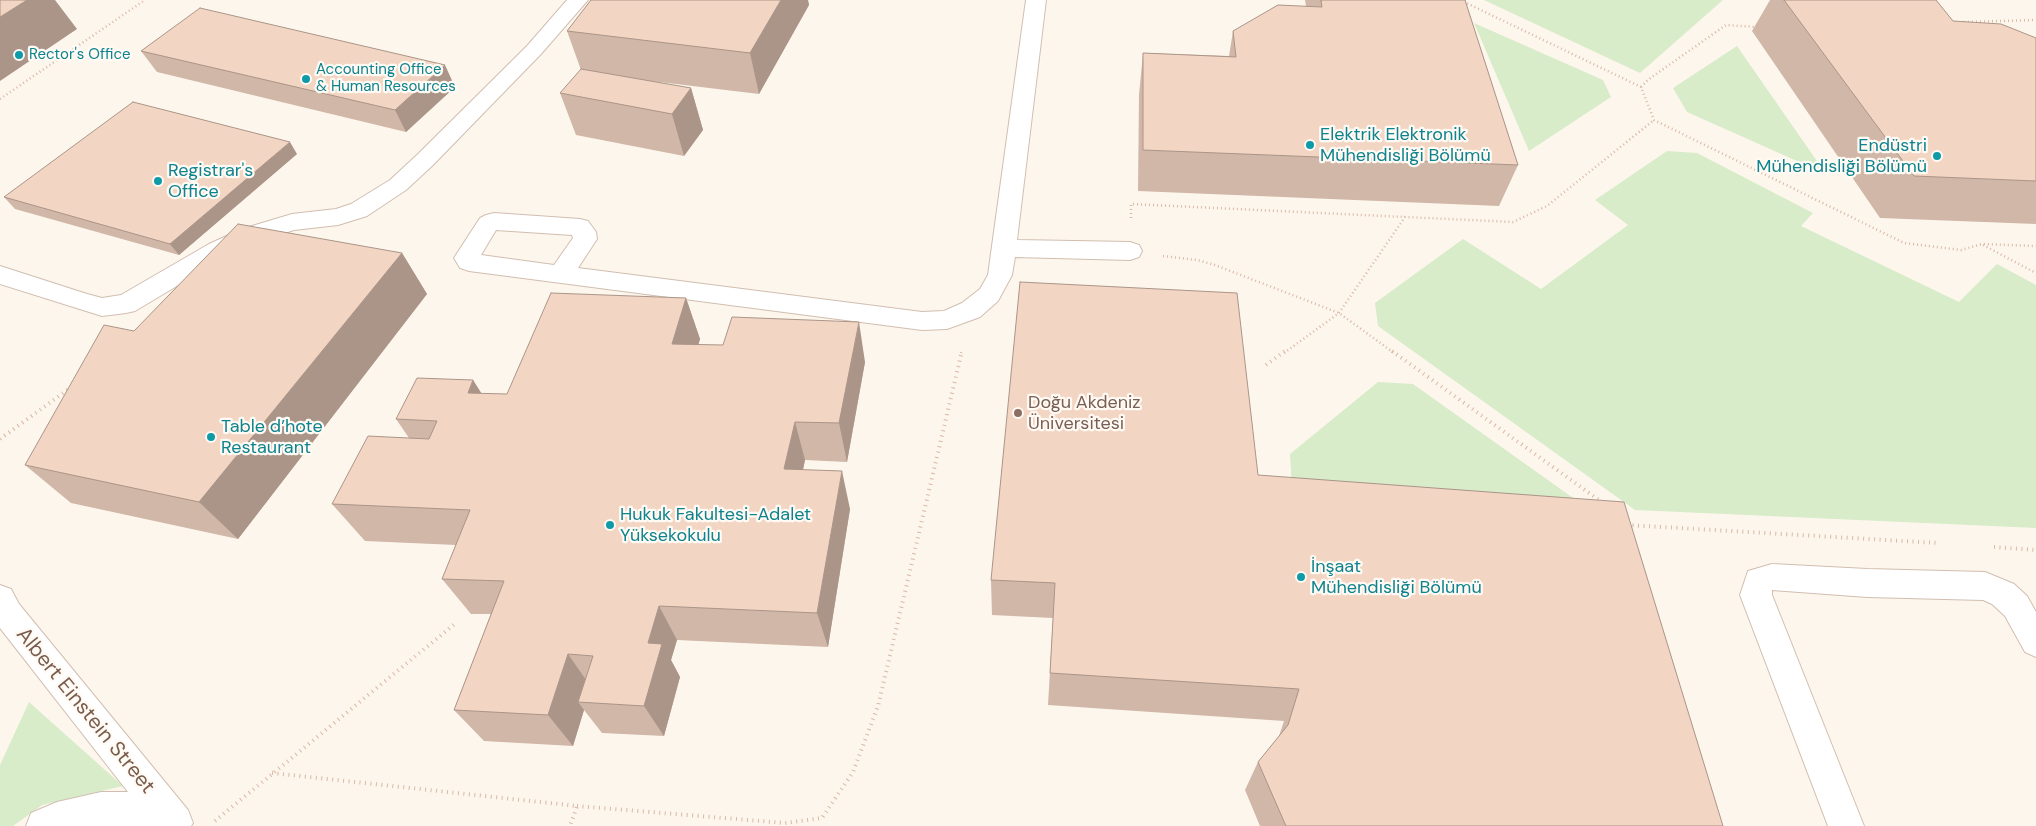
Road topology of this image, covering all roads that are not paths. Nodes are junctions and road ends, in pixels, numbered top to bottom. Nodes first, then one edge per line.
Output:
1 (578, 0) edge
2 (1036, 0) edge
3 (1004, 248) junction
4 (1130, 251) road end
5 (0, 275) edge
6 (571, 275) dead end
7 (3, 616) edge
8 (2036, 642) edge
9 (177, 823) edge
10 (44, 826) edge
11 (1846, 826) edge

1 - 5 street
2 - 3 street
3 - 4 street
3 - 6 street
7 - 9 street, Albert Einstein Street
8 - 11 street
9 - 10 street

